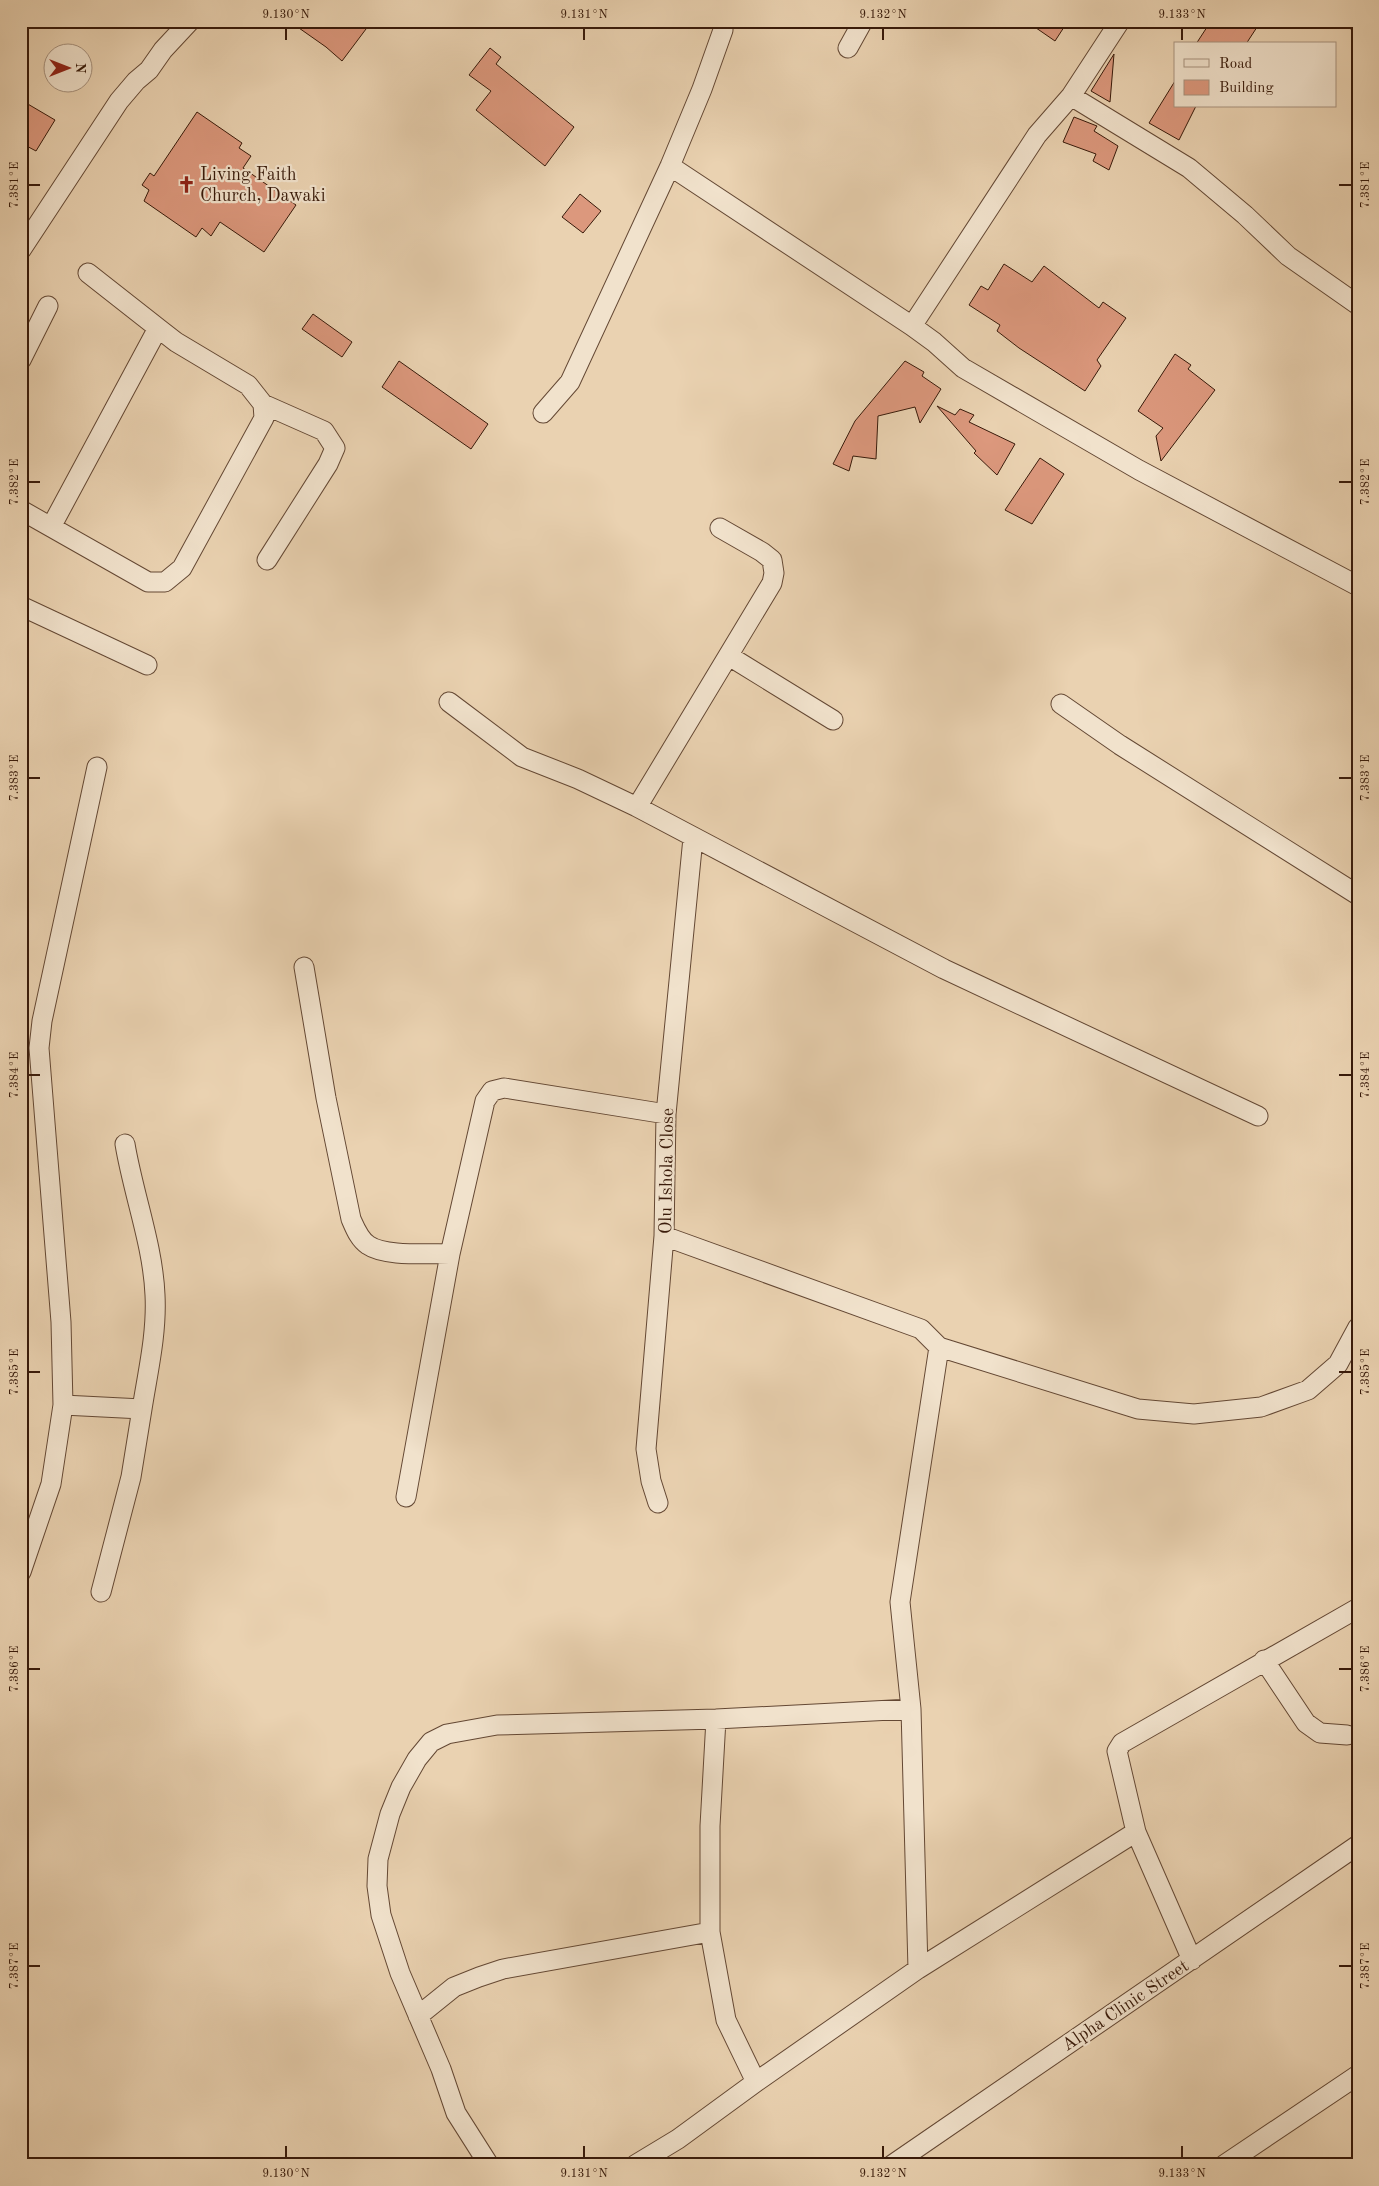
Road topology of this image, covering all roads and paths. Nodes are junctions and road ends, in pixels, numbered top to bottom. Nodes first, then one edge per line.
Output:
1 (190, 21) edge
2 (723, 21) edge
3 (863, 21) edge
4 (1120, 21) edge
5 (848, 48) dead end
6 (1071, 96) junction
7 (670, 166) junction
8 (21, 250) edge
9 (88, 273) dead end
10 (1358, 304) edge
11 (48, 306) dead end
12 (912, 326) junction
13 (158, 328) junction
14 (21, 360) edge
15 (263, 404) junction
16 (543, 413) dead end
17 (21, 510) edge
18 (51, 527) junction
19 (720, 528) dead end
20 (267, 560) dead end
21 (1358, 586) edge
22 (21, 606) edge
23 (729, 656) junction
24 (147, 665) dead end
25 (450, 702) dead end
26 (1061, 704) dead end
27 (833, 720) dead end
28 (97, 767) dead end
29 (637, 807) junction
30 (693, 838) junction
31 (1358, 895) edge
32 (304, 967) dead end
33 (666, 1114) junction
34 (1258, 1116) dead end
35 (125, 1144) dead end
36 (664, 1236) junction
37 (450, 1254) junction
38 (1358, 1327) edge
39 (939, 1347) junction
40 (63, 1405) junction
41 (142, 1409) junction
42 (406, 1497) dead end
43 (658, 1502) dead end
44 (21, 1572) edge
45 (101, 1592) dead end
46 (1358, 1608) edge
47 (1264, 1660) junction
48 (911, 1709) junction
49 (716, 1720) junction
50 (1348, 1735) dead end
51 (1136, 1832) junction
52 (1358, 1845) edge
53 (710, 1932) junction
54 (1192, 1960) junction
55 (918, 1968) junction
56 (418, 2016) junction
57 (1358, 2075) edge
58 (756, 2082) junction
59 (489, 2165) edge
60 (635, 2165) edge
61 (892, 2165) edge
62 (1224, 2165) edge

1 - 8 street
2 - 7 street
3 - 5 street
4 - 6 street
6 - 10 street
6 - 12 street
7 - 12 street
7 - 16 street
9 - 13 street
11 - 14 street
12 - 21 street
13 - 15 street
13 - 18 street
15 - 18 street
15 - 20 street
17 - 18 street
19 - 23 street
22 - 24 street
23 - 27 street
23 - 29 street
25 - 29 street
26 - 31 street
28 - 40 street
29 - 30 street
30 - 33 street, Olu Ishola Close
30 - 34 street
32 - 37 street
33 - 36 street, Olu Ishola Close
33 - 37 street
35 - 41 street
36 - 39 street
36 - 43 street, Olu Ishola Close
37 - 42 street
38 - 39 street
39 - 48 street
40 - 41 street
40 - 44 street
41 - 45 street
46 - 47 street
47 - 50 street
47 - 51 street
48 - 49 street
48 - 55 street
49 - 53 street
49 - 56 street
51 - 54 street
51 - 55 street
52 - 54 street, Alpha Clinic Street
53 - 56 street
53 - 58 street
54 - 61 street, Alpha Clinic Street
55 - 58 street
56 - 59 street
57 - 62 street
58 - 60 street

